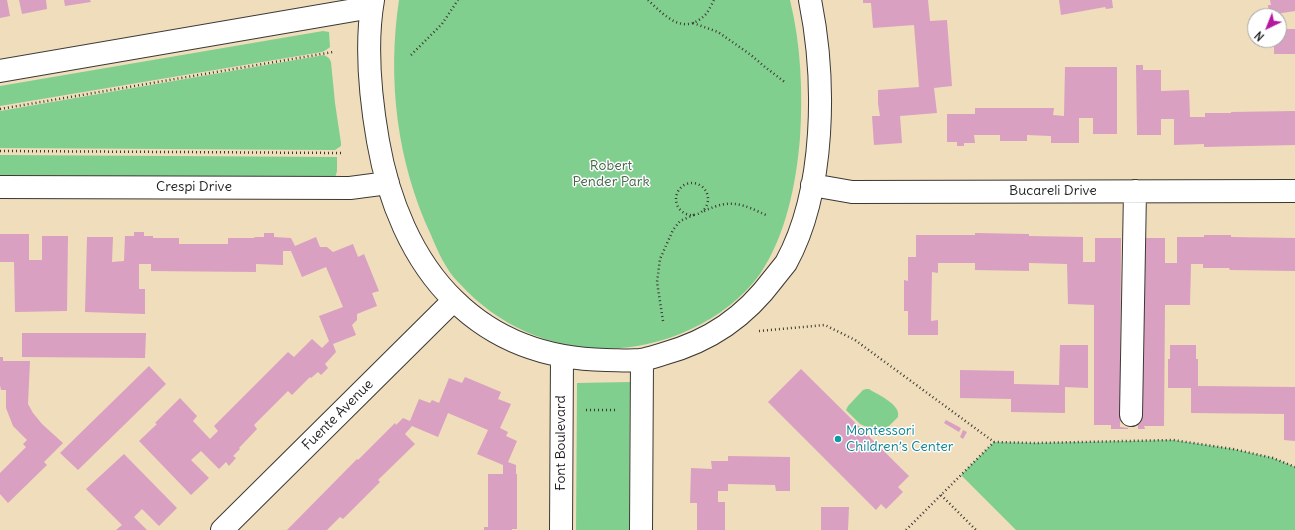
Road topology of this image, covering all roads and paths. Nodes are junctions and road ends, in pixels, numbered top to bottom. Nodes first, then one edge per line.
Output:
1 (458, 0) edge
2 (648, 0) edge
3 (714, 0) edge
4 (810, 0) edge
5 (373, 4) edge
6 (693, 23) junction
7 (333, 52) dead end
8 (411, 56) dead end
9 (0, 71) edge
10 (786, 83) dead end
11 (0, 109) edge
12 (0, 151) edge
13 (344, 153) dead end
14 (388, 184) junction
15 (812, 185) junction
16 (0, 187) edge
17 (1135, 191) junction
18 (1295, 191) edge
19 (701, 212) junction
20 (696, 214) junction
21 (768, 216) dead end
22 (454, 300) junction
23 (663, 321) dead end
24 (757, 331) dead end
25 (562, 357) junction
26 (642, 360) junction
27 (581, 410) dead end
28 (623, 410) dead end
29 (1131, 414) dead end
30 (994, 442) junction
31 (1295, 467) edge
32 (941, 495) junction
33 (222, 530) edge
34 (561, 530) edge
35 (641, 530) edge
36 (906, 530) edge
37 (976, 530) edge

1 - 8 path
2 - 6 path
3 - 6 path
4 - 15 street
5 - 9 street
5 - 14 street
6 - 10 path
7 - 11 path
12 - 13 path
14 - 16 street, Crespi Drive
14 - 22 street
15 - 17 street, Bucareli Drive
15 - 26 street
17 - 18 street, Bucareli Drive
17 - 29 street
19 - 20 path
19 - 20 path
19 - 21 path
20 - 23 path
22 - 25 street
22 - 33 street, Fuente Avenue
24 - 30 path
25 - 26 street
25 - 34 street, Font Boulevard
26 - 35 street
27 - 28 path
30 - 31 path
30 - 32 path
32 - 36 path
32 - 37 path

